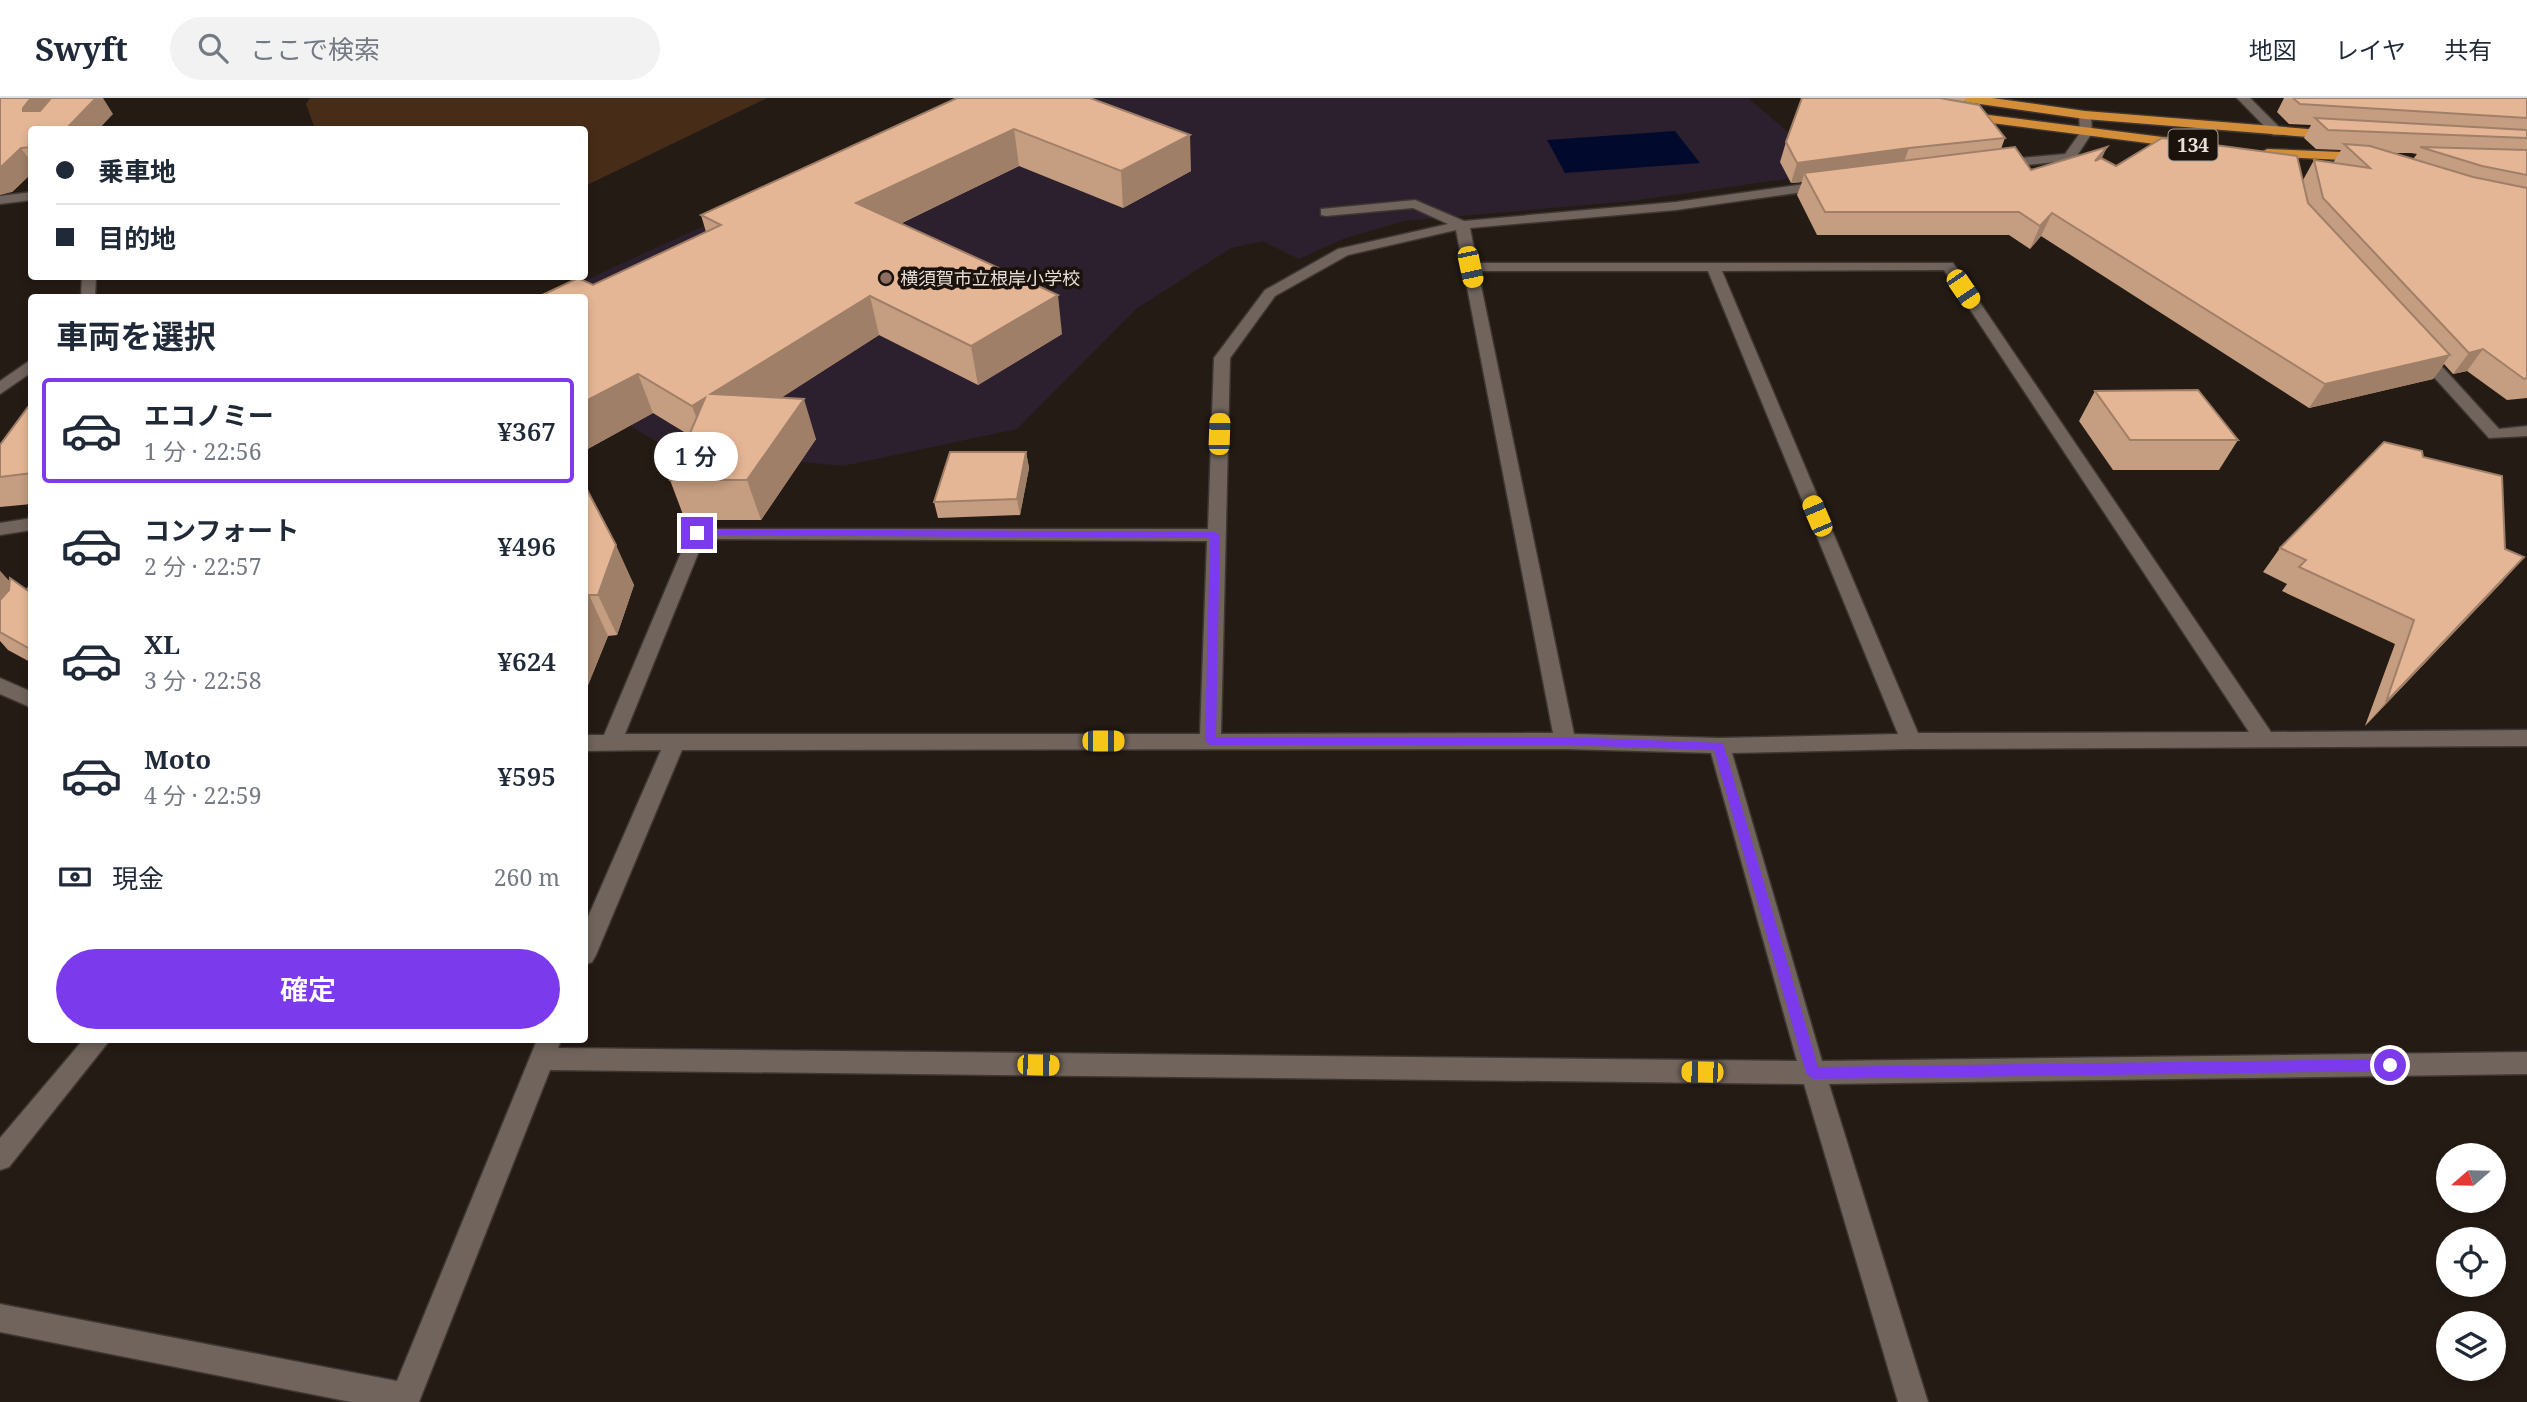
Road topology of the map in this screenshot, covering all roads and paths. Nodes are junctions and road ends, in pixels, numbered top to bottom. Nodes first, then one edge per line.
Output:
1 (1966, 98) edge
2 (2243, 98) edge
3 (1953, 115) edge
4 (2085, 115) junction
5 (2277, 132) junction
6 (2086, 133) junction
7 (2343, 136) edge
8 (2193, 145) edge
9 (2247, 151) edge
10 (2351, 156) joint
11 (2377, 161) edge
12 (1976, 166) edge
13 (1849, 182) edge
14 (28, 196) edge
15 (0, 200) edge
16 (1326, 212) dead end
17 (1462, 225) junction
18 (1713, 266) junction
19 (1470, 267) junction
20 (2411, 343) edge
21 (28, 367) edge
22 (0, 389) edge
23 (2527, 431) edge
24 (28, 525) edge
25 (0, 529) edge
26 (1215, 535) junction
27 (0, 685) edge
28 (28, 699) edge
29 (2527, 738) edge
30 (2265, 739) junction
31 (675, 741) junction
32 (1210, 741) junction
33 (1565, 741) junction
34 (1911, 741) junction
35 (611, 742) junction
36 (588, 743) edge
37 (1719, 746) junction
38 (588, 946) edge
39 (96, 1043) edge
40 (545, 1049) edge
41 (2527, 1063) edge
42 (1813, 1073) junction
43 (0, 1158) edge
44 (0, 1318) edge
45 (405, 1400) edge
46 (1913, 1402) edge

1 - 4 highway, 134
2 - 5 street
3 - 6 highway, 134
4 - 5 highway, 134
4 - 6 street
5 - 7 highway, 134
6 - 8 highway, 134
6 - 12 street
9 - 10 highway, 134
10 - 11 street
13 - 17 street
14 - 15 street
16 - 17 street
17 - 19 street
17 - 26 street
18 - 19 street
18 - 30 street
18 - 34 street
19 - 33 street
20 - 23 street
21 - 22 street
24 - 25 street
26 - 32 street
26 - 35 street
27 - 28 street
29 - 30 street
30 - 34 street
31 - 32 street
31 - 35 street
31 - 38 street
32 - 33 street
33 - 37 street
34 - 37 street
35 - 36 street
37 - 42 street
39 - 43 street
40 - 42 street
40 - 45 street
41 - 42 street
42 - 46 street
44 - 45 street

